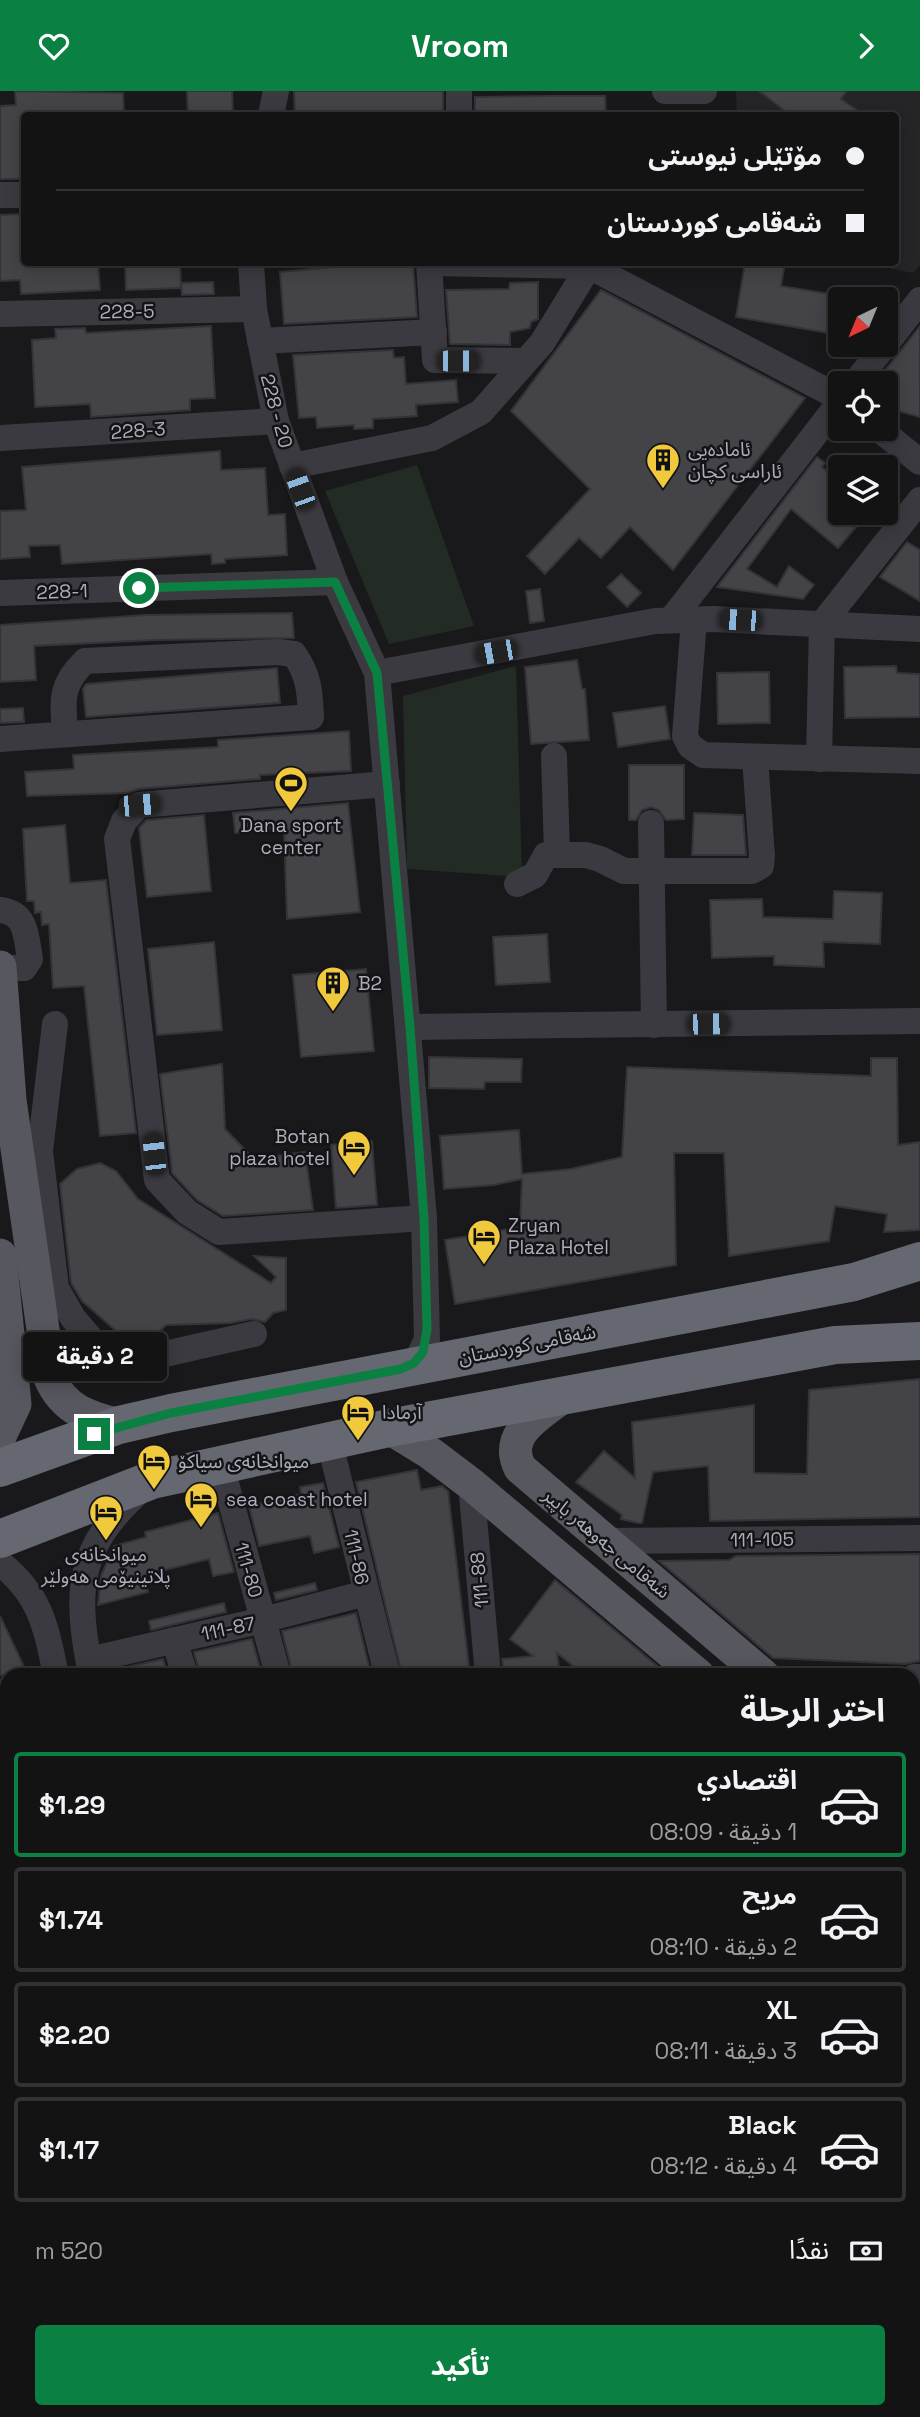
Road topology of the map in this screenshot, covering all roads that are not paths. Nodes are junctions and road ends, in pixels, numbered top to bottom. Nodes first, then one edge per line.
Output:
1 (276, 91) edge
2 (459, 91) edge
3 (665, 91) edge
4 (704, 91) edge
5 (272, 112) edge
6 (459, 112) edge
7 (690, 112) edge
8 (0, 195) edge
9 (21, 195) edge
10 (251, 266) edge
11 (429, 266) edge
12 (589, 266) edge
13 (594, 266) edge
14 (920, 300) edge
15 (254, 309) junction
16 (0, 314) edge
17 (898, 328) edge
18 (434, 332) junction
19 (260, 341) junction
20 (875, 357) edge
21 (525, 361) junction
22 (864, 371) edge
23 (828, 393) edge
24 (828, 417) edge
25 (275, 421) junction
26 (0, 438) edge
27 (894, 441) edge
28 (920, 461) edge
29 (292, 466) junction
30 (920, 501) edge
31 (335, 582) junction
32 (0, 593) edge
33 (683, 620) junction
34 (822, 624) junction
35 (920, 629) edge
36 (377, 673) junction
37 (65, 734) junction
38 (0, 739) edge
39 (554, 756) dead end
40 (755, 758) junction
41 (819, 759) junction
42 (920, 761) edge
43 (387, 784) junction
44 (651, 823) dead end
45 (557, 853) junction
46 (653, 872) junction
47 (517, 884) dead end
48 (0, 909) edge
49 (0, 967) edge
50 (920, 1021) edge
51 (55, 1024) dead end
52 (654, 1024) junction
53 (410, 1027) junction
54 (20, 1161) edge
55 (424, 1218) junction
56 (0, 1255) edge
57 (920, 1261) edge
58 (854, 1282) junction
59 (920, 1282) edge
60 (920, 1324) edge
61 (254, 1334) dead end
62 (5, 1336) edge
63 (920, 1342) edge
64 (835, 1345) junction
65 (401, 1369) junction
66 (561, 1398) junction
67 (119, 1425) junction
68 (389, 1428) junction
69 (0, 1436) edge
70 (329, 1440) junction
71 (221, 1465) junction
72 (0, 1468) edge
73 (152, 1480) junction
74 (471, 1484) junction
75 (920, 1538) edge
76 (0, 1539) edge
77 (604, 1541) junction
78 (0, 1563) edge
79 (366, 1593) junction
80 (264, 1621) junction
81 (174, 1640) junction
82 (88, 1659) edge
83 (54, 1663) edge
84 (183, 1668) edge
85 (276, 1668) edge
86 (385, 1668) edge
87 (487, 1668) edge
88 (690, 1668) edge
89 (755, 1668) edge

1 - 5 street
2 - 6 street
3 - 4 street
4 - 7 street
8 - 9 street
10 - 15 street, 228 - 20
11 - 18 street
12 - 21 street
13 - 23 street
14 - 17 street
15 - 16 street, 228-5
15 - 19 street, 228 - 20
18 - 19 street
18 - 21 street
19 - 25 street, 228 - 20
20 - 22 street
21 - 29 street
24 - 33 street
25 - 26 street, 228-3
25 - 29 street, 228 - 20
27 - 28 street
29 - 31 street, 228 - 20
30 - 34 street
31 - 32 street, 228-1
31 - 36 street, 228 - 20
33 - 34 street
33 - 36 street
33 - 40 street
34 - 35 street
34 - 41 street
36 - 43 street, 228 - 20
37 - 37 street
37 - 38 street
39 - 45 street
40 - 41 street
40 - 46 street
41 - 42 street
43 - 53 street, 228 - 20
43 - 55 street
44 - 46 street
45 - 46 street
45 - 47 street
46 - 52 street
48 - 49 street
49 - 54 main road
50 - 52 street
51 - 54 street
52 - 53 street
53 - 55 street, 228 - 20
54 - 61 street
54 - 67 main road
55 - 65 street, 228 - 20
56 - 62 main road
57 - 58 highway, شەقامی کوردستان
58 - 59 highway, شەقامی کوردستان
58 - 65 highway, شەقامی کوردستان
60 - 64 highway
62 - 69 main road
63 - 64 highway
64 - 66 highway
65 - 67 highway, شەقامی کوردستان
66 - 68 highway
66 - 77 main road, شەقامی جەوهەر باپیر
67 - 72 highway, شەقامی کوردستان
68 - 70 highway
68 - 74 main road
70 - 71 highway
70 - 79 street, 111-86
71 - 73 highway
71 - 80 street, 111-80
73 - 76 highway
73 - 82 street
74 - 87 street, 111-88
74 - 88 main road
75 - 77 street, 111-105
77 - 89 main road, شەقامی جەوهەر باپیر
78 - 83 street
79 - 80 street, 111-87
79 - 86 street, 111-86
80 - 81 street, 111-87
80 - 85 street, 111-80
81 - 82 street, 111-87
81 - 84 street
82 - 83 street, 111-87

